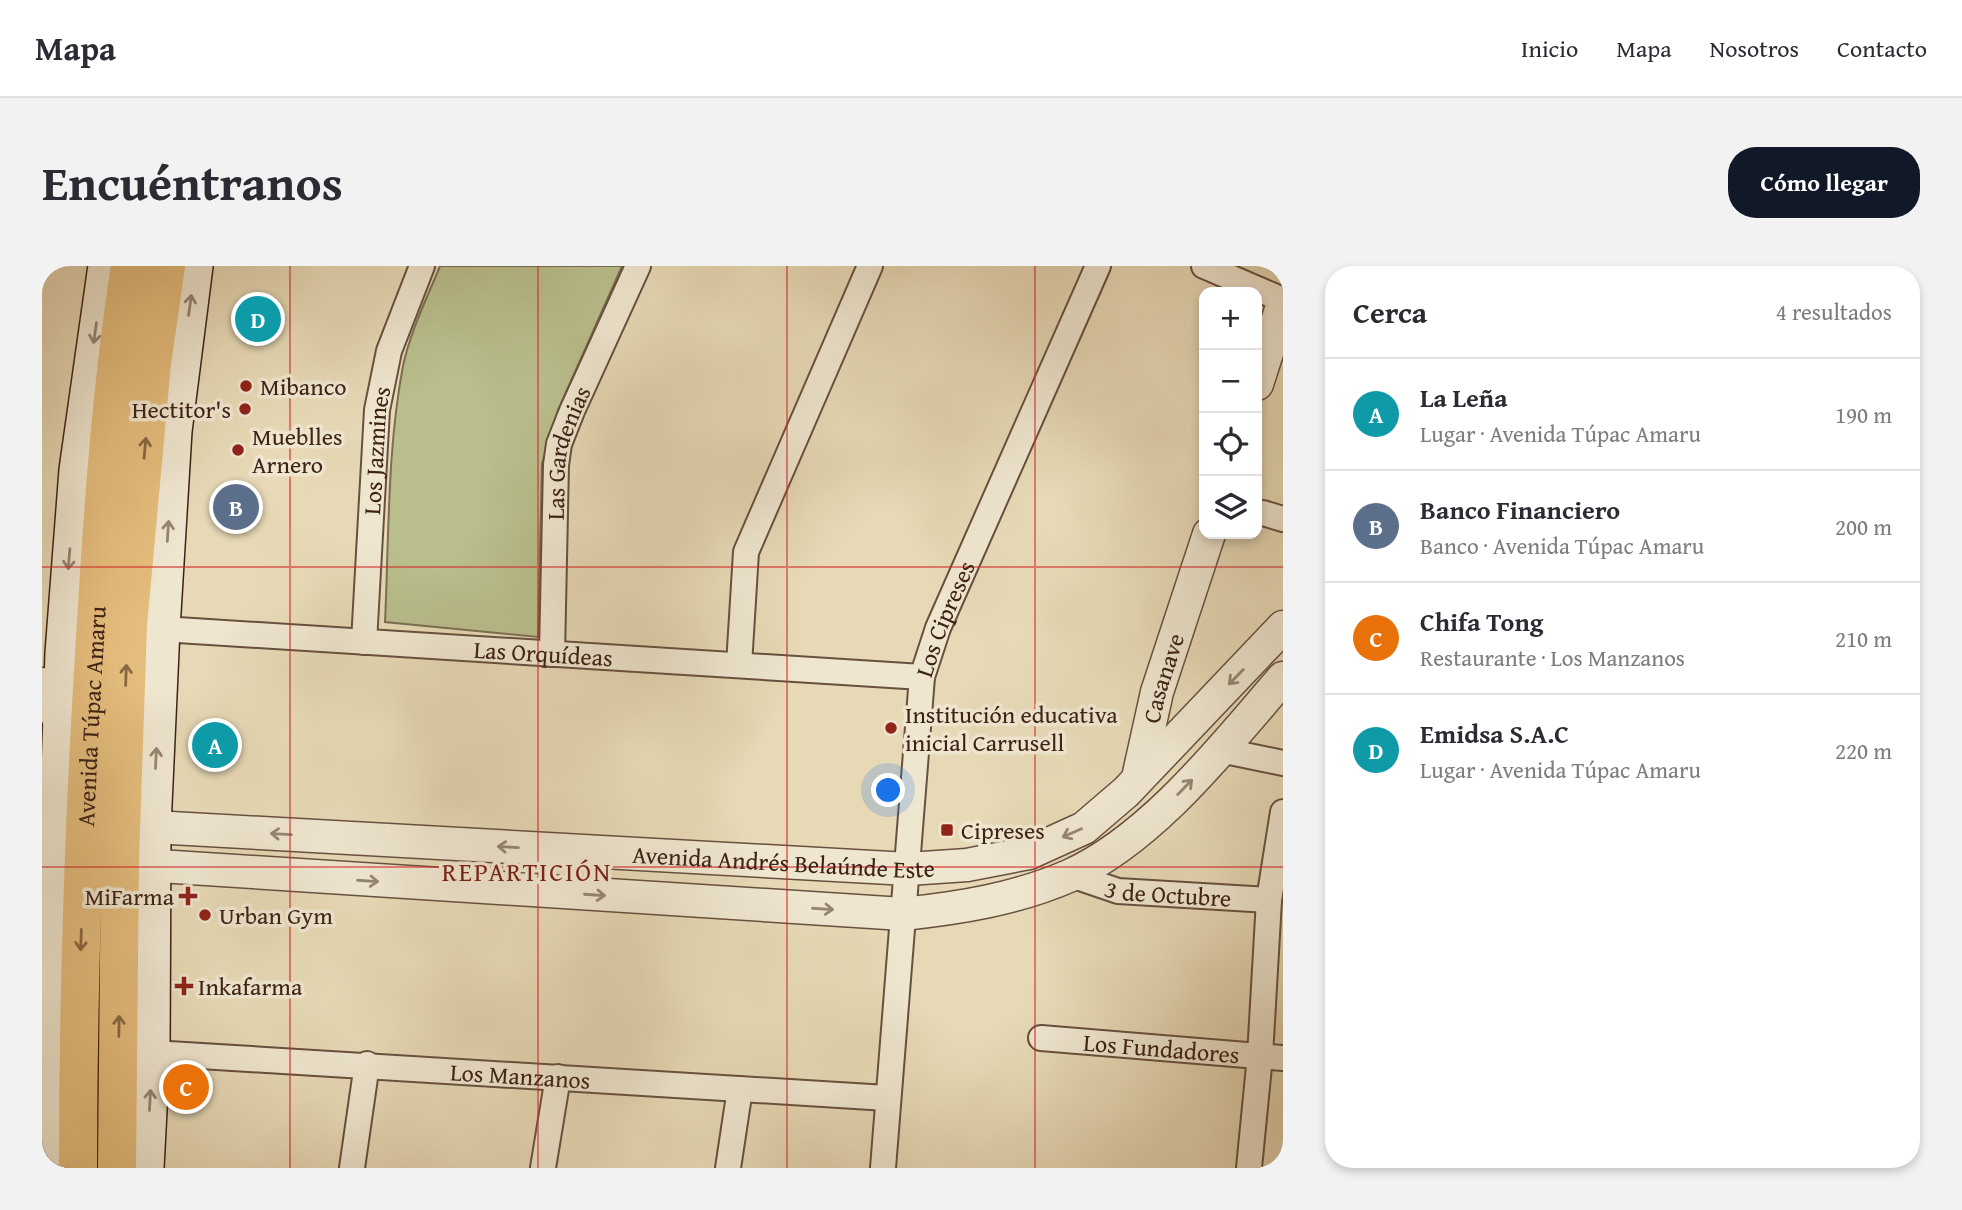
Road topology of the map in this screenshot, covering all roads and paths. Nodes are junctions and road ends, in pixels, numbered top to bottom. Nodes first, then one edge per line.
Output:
1 (106, 266) edge
2 (130, 266) edge
3 (166, 266) edge
4 (195, 266) edge
5 (422, 266) edge
6 (638, 266) edge
7 (870, 266) edge
8 (1098, 266) edge
9 (1204, 266) edge
10 (1283, 301) edge
11 (1262, 368) edge
12 (1207, 539) edge
13 (1283, 627) edge
14 (162, 629) junction
15 (364, 642) junction
16 (552, 654) junction
17 (739, 665) junction
18 (49, 668) edge
19 (922, 677) junction
20 (1283, 678) edge
21 (75, 719) junction
22 (1220, 750) junction
23 (1283, 762) edge
24 (1138, 780) junction
25 (104, 786) junction
26 (1283, 812) edge
27 (1150, 821) junction
28 (153, 827) junction
29 (137, 863) junction
30 (908, 869) junction
31 (1071, 875) junction
32 (1269, 900) junction
33 (903, 914) junction
34 (1041, 1038) dead end
35 (152, 1053) junction
36 (1271, 1057) edge
37 (367, 1064) junction
38 (558, 1077) junction
39 (740, 1089) junction
40 (887, 1098) junction
41 (46, 1168) edge
42 (78, 1168) edge
43 (117, 1168) edge
44 (146, 1168) edge
45 (352, 1168) edge
46 (543, 1168) edge
47 (728, 1168) edge
48 (883, 1168) edge
49 (1249, 1168) edge

1 -> 18 main road, Avenida Túpac Amaru
2 - 21 highway, Avenida Túpac Amaru
25 -> 3 highway, Avenida Túpac Amaru
14 -> 4 main road, Avenida Túpac Amaru
5 - 15 street, Los Jazmines
6 - 16 street, Las Gardenias
7 - 17 street
8 - 19 street, Los Cipreses
9 - 10 street
10 - 11 street
12 - 24 street, Casanave
13 -> 24 street, Avenida Andrés Belaúnde Este
14 - 15 street, Las Orquídeas
28 -> 14 main road, Avenida Túpac Amaru
15 - 16 street, Las Orquídeas
16 - 17 street, Las Orquídeas
17 - 19 street, Las Orquídeas
18 - 21 main road, Avenida Túpac Amaru
19 - 30 street, Los Cipreses
20 - 22 street, Avenida Andrés Belaúnde Este
21 - 25 highway, Avenida Túpac Amaru
21 - 41 main road, Avenida Túpac Amaru
22 - 23 street
27 -> 22 street, Avenida Andrés Belaúnde Este
24 - 27 street, Casanave
24 -> 30 street, Avenida Andrés Belaúnde Este
25 - 28 street
25 - 29 highway, Avenida Túpac Amaru
25 -> 42 highway, Avenida Túpac Amaru
26 - 32 street
27 - 31 street, Avenida Andrés Belaúnde Este
28 - 29 main road, Avenida Túpac Amaru
30 -> 28 street, Avenida Andrés Belaúnde Este
29 -> 33 street, Avenida Andrés Belaúnde Este
29 - 35 main road, Avenida Túpac Amaru
43 -> 29 highway, Avenida Túpac Amaru
30 - 33 street, Los Cipreses
31 - 32 street, 3 de Octubre
31 - 33 street, Avenida Andrés Belaúnde Este
32 - 36 street
33 - 40 street, Los Cipreses
34 - 36 street, Los Fundadores
35 - 37 street, Los Manzanos
44 -> 35 main road, Avenida Túpac Amaru
36 - 49 street
37 - 38 street, Los Manzanos
37 - 45 street
38 - 39 street, Los Manzanos
38 - 46 street
39 - 40 street, Los Manzanos
39 - 47 street
40 - 48 street, Los Cipreses

